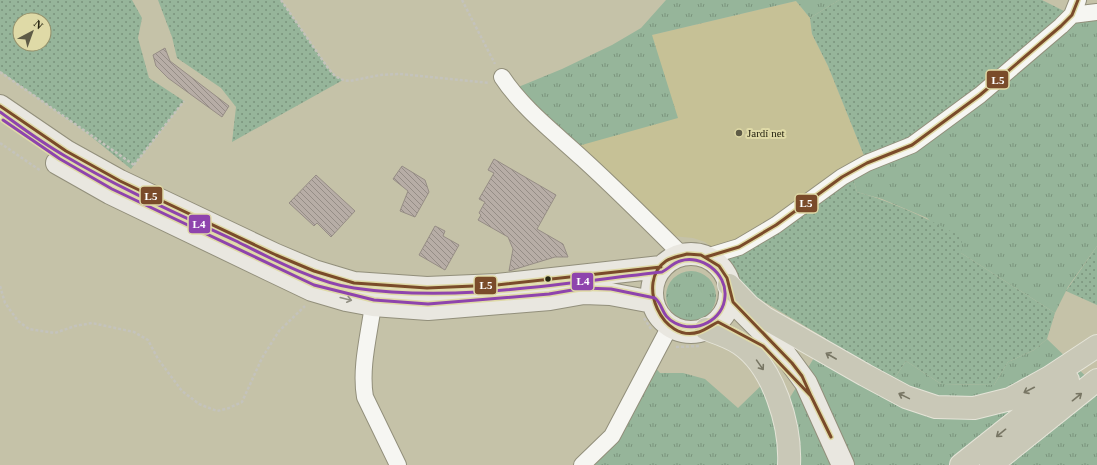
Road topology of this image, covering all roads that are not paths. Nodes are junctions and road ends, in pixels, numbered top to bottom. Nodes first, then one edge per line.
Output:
1 (1078, 0) edge
2 (1097, 12) edge
3 (1072, 15) junction
4 (503, 79) road end
5 (0, 106) edge
6 (0, 124) edge
7 (682, 255) junction
8 (706, 257) junction
9 (661, 267) junction
10 (730, 292) junction
11 (373, 305) junction
12 (646, 307) junction
13 (667, 333) junction
14 (708, 333) junction
15 (1097, 346) edge
16 (1097, 356) edge
17 (1097, 380) edge
18 (811, 396) junction
19 (398, 465) edge
20 (582, 465) edge
21 (789, 465) edge
22 (843, 465) edge
23 (961, 465) edge
24 (992, 465) edge

1 - 3 street
2 - 3 street
3 - 8 street
4 - 7 street
5 - 9 street
6 -> 11 street
7 - 8 street
7 - 9 street
8 - 10 street
9 - 12 street
10 - 14 street
15 -> 10 highway
10 - 18 street
11 - 12 street
11 - 19 street
12 - 13 street
13 - 14 street
13 - 20 street
14 - 18 street
14 -> 21 highway
16 -> 23 highway
24 -> 17 highway
18 - 22 street

